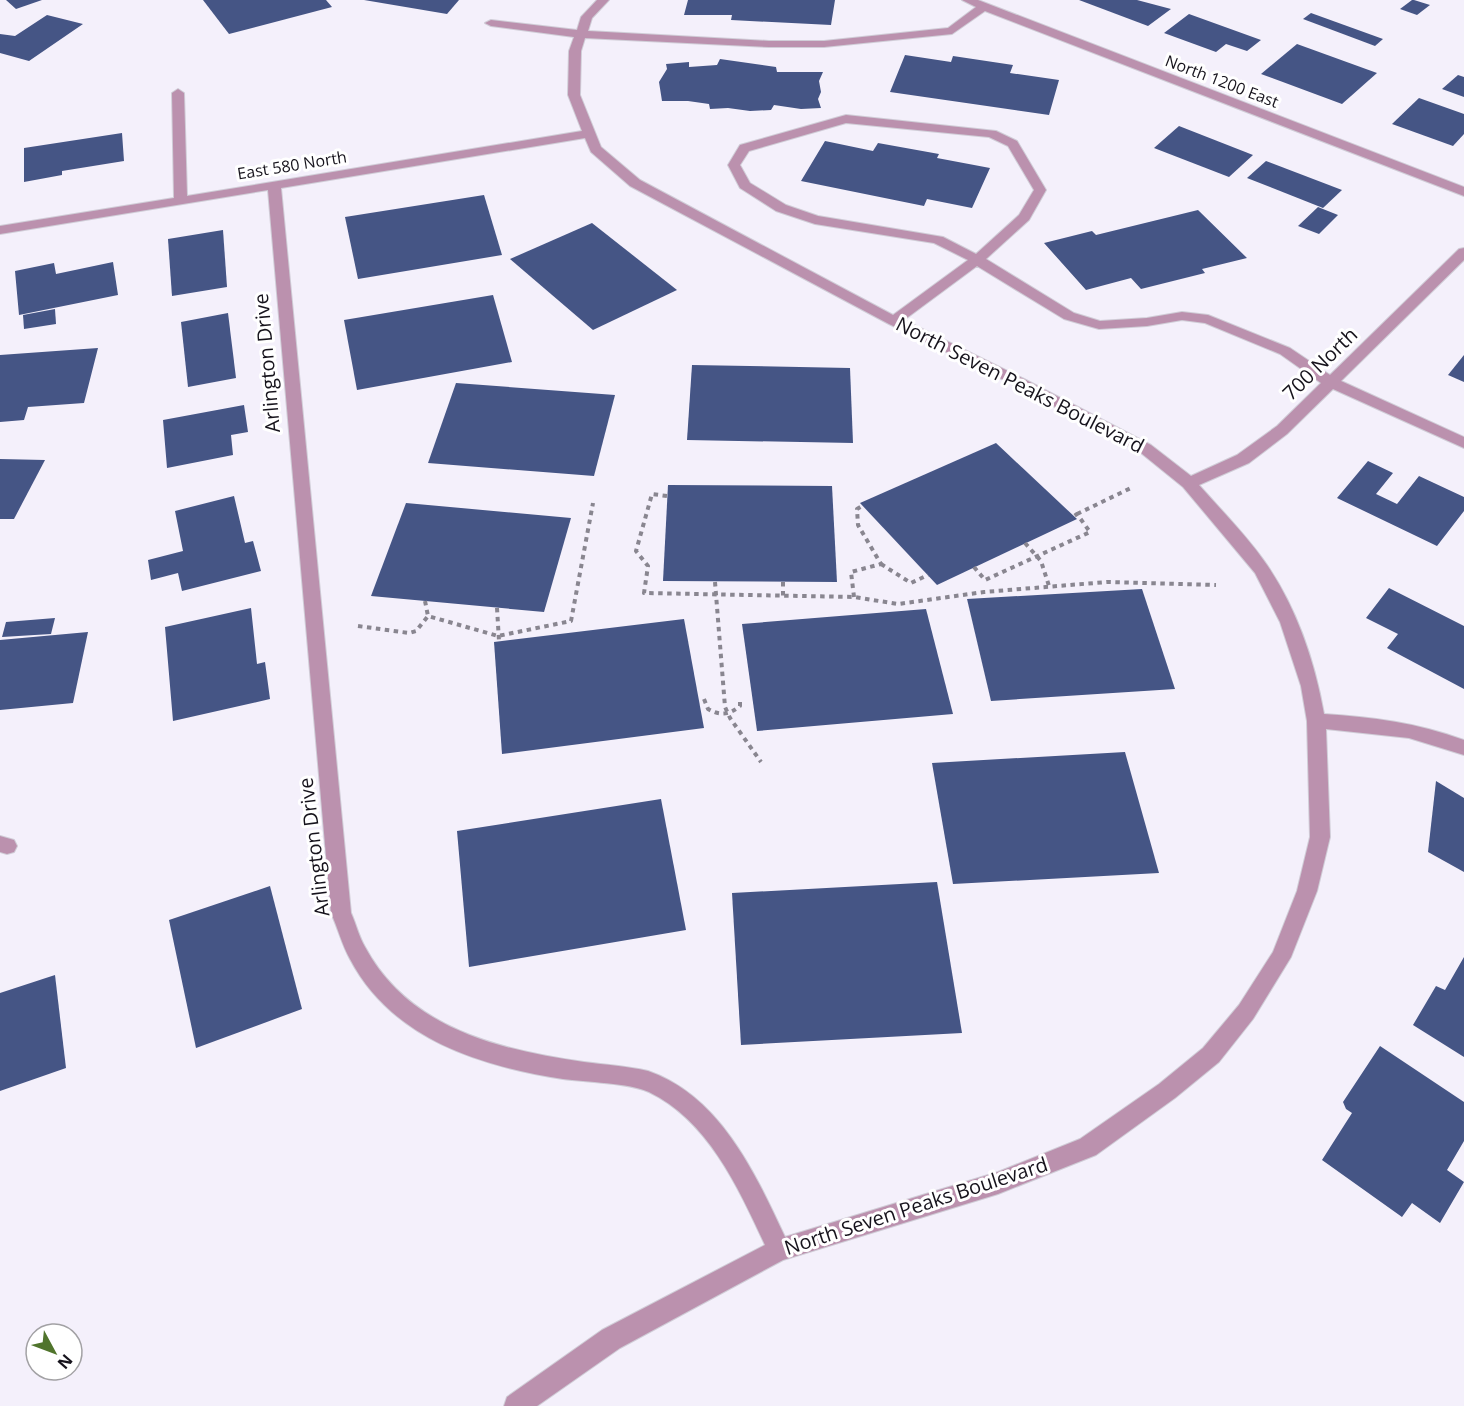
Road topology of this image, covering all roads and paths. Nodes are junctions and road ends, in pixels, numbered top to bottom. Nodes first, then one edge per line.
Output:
1 (603, 0) edge
2 (968, 0) edge
3 (984, 6) junction
4 (491, 22) dead end
5 (581, 34) junction
6 (178, 93) dead end
7 (589, 134) junction
8 (274, 184) junction
9 (1464, 192) edge
10 (181, 199) junction
11 (0, 230) edge
12 (1464, 252) edge
13 (977, 260) junction
14 (894, 321) junction
15 (1330, 382) junction
16 (1464, 443) edge
17 (1189, 483) junction
18 (1133, 487) dead end
19 (667, 496) dead end
20 (593, 503) dead end
21 (862, 506) dead end
22 (1025, 543) dead end
23 (1037, 557) junction
24 (881, 564) junction
25 (974, 567) dead end
26 (928, 575) dead end
27 (715, 582) dead end
28 (783, 582) dead end
29 (1216, 585) dead end
30 (1049, 586) junction
31 (716, 596) junction
32 (783, 596) junction
33 (854, 597) junction
34 (425, 601) dead end
35 (497, 608) dead end
36 (428, 616) junction
37 (358, 626) dead end
38 (499, 639) junction
39 (704, 699) dead end
40 (740, 702) dead end
41 (728, 714) junction
42 (1316, 721) junction
43 (1464, 748) edge
44 (761, 762) dead end
45 (779, 1250) junction
46 (516, 1406) edge

1 - 5 street, North Seven Peaks Boulevard
2 - 3 street, North 1200 East
3 - 5 street
3 - 9 street, North 1200 East
4 - 5 street
5 - 7 street, North Seven Peaks Boulevard
6 - 10 street
7 - 8 street, East 580 North
7 - 14 street, North Seven Peaks Boulevard
8 - 10 street, East 580 North
8 - 45 street, Arlington Drive
10 - 11 street, East 580 North
12 - 15 street, 700 North
13 - 13 street
13 - 14 street
13 - 15 street
14 - 17 street, North Seven Peaks Boulevard
15 - 16 street
15 - 17 street, 700 North
17 - 42 street, North Seven Peaks Boulevard
18 - 23 path
19 - 31 path
20 - 38 path
21 - 24 path
22 - 23 path
23 - 25 path
23 - 30 path
24 - 26 path
24 - 33 path
27 - 31 path
28 - 32 path
29 - 30 path
30 - 33 path
31 - 32 path
31 - 41 path
32 - 33 path
34 - 36 path
35 - 38 path
36 - 37 path
36 - 38 path
39 - 41 path
40 - 41 path
41 - 44 path
42 - 43 street
42 - 45 street, North Seven Peaks Boulevard
45 - 46 street, North Seven Peaks Boulevard

